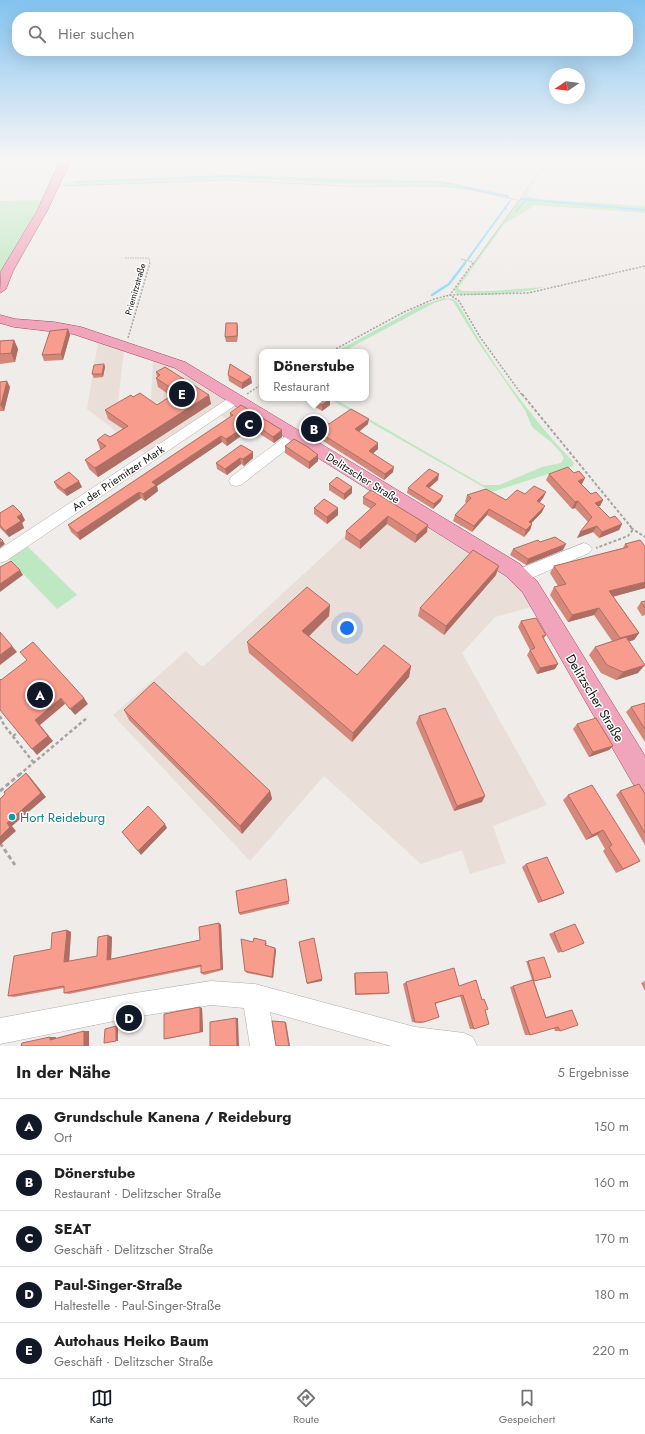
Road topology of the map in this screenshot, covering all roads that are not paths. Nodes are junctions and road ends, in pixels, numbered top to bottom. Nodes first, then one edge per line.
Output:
1 (42, 209) edge
2 (0, 289) edge
3 (1, 321) edge
4 (237, 399) junction
5 (295, 436) junction
6 (236, 481) dead end
7 (580, 551) road end
8 (0, 557) edge
9 (520, 576) junction
10 (645, 780) edge
11 (255, 996) junction
12 (0, 1031) edge
13 (263, 1046) edge
14 (464, 1046) edge

1 - 2 main road
3 - 4 main road, Delitzscher Straße
4 - 5 main road, Delitzscher Straße
4 - 8 street, An der Priemitzer Mark
5 - 6 street
5 - 9 main road, Delitzscher Straße
7 - 9 street
9 - 10 main road, Delitzscher Straße
11 - 12 street
11 - 13 street
11 - 14 street

